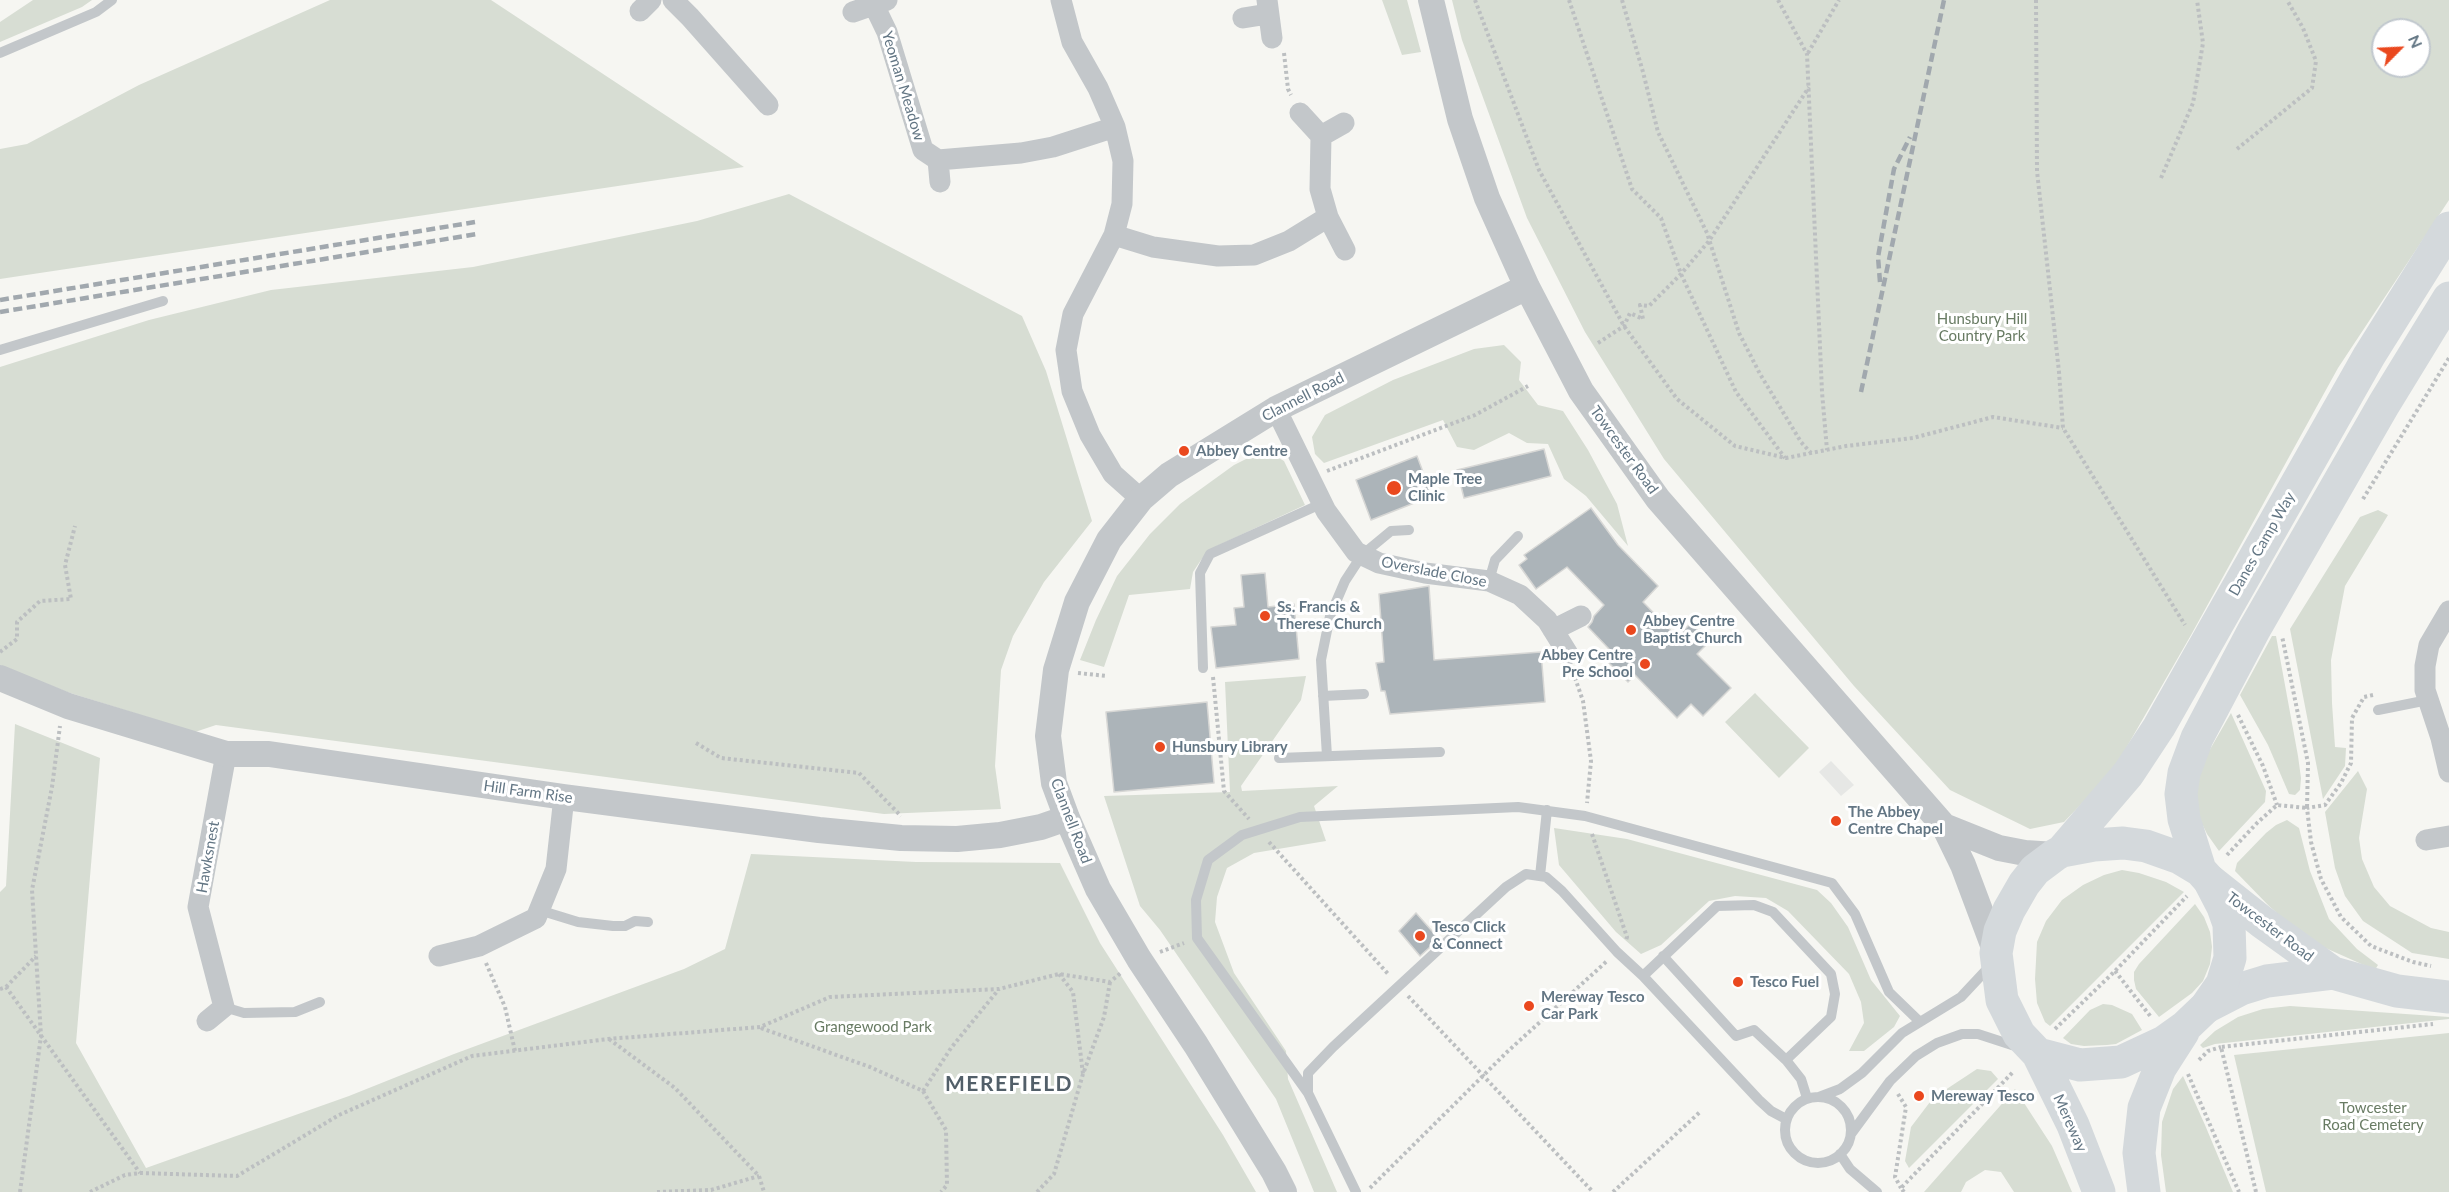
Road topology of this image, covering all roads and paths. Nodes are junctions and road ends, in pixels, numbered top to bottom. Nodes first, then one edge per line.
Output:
1 (112, 0) edge
2 (673, 0) edge
3 (1061, 0) edge
4 (1431, 0) edge
5 (1475, 0) edge
6 (1569, 0) edge
7 (1622, 0) edge
8 (1778, 0) edge
9 (1839, 0) edge
10 (2036, 0) edge
11 (2197, 0) edge
12 (2287, 0) edge
13 (881, 2) edge
14 (1267, 7) edge
15 (853, 12) dead end
16 (1243, 18) dead end
17 (1272, 38) joint
18 (0, 53) edge
19 (1807, 54) junction
20 (1809, 87) junction
21 (768, 105) dead end
22 (1300, 113) joint
23 (1344, 123) dead end
24 (1115, 127) junction
25 (1321, 136) junction
26 (2237, 148) dead end
27 (938, 160) junction
28 (2161, 178) dead end
29 (940, 182) dead end
30 (1328, 217) junction
31 (2449, 228) edge
32 (1114, 235) junction
33 (1709, 241) junction
34 (1345, 250) dead end
35 (1681, 274) junction
36 (1527, 287) junction
37 (2449, 298) edge
38 (163, 301) dead end
39 (1624, 326) junction
40 (1598, 343) dead end
41 (0, 351) edge
42 (2449, 358) edge
43 (1528, 386) dead end
44 (1276, 409) junction
45 (2063, 429) junction
46 (1827, 450) junction
47 (1812, 453) junction
48 (1786, 458) junction
49 (1310, 477) junction
50 (1141, 499) junction
51 (2362, 500) dead end
52 (1323, 504) junction
53 (75, 526) dead end
54 (1410, 530) dead end
55 (1518, 536) dead end
56 (1362, 555) junction
57 (1489, 581) junction
58 (2449, 611) edge
59 (1581, 616) dead end
60 (2185, 625) dead end
61 (1554, 630) junction
62 (2281, 632) dead end
63 (0, 652) edge
64 (1568, 654) joint
65 (1203, 668) dead end
66 (1056, 670) junction
67 (1107, 676) dead end
68 (0, 678) edge
69 (2381, 693) dead end
70 (1365, 694) dead end
71 (1323, 696) junction
72 (2428, 700) junction
73 (2234, 709) dead end
74 (2378, 710) dead end
75 (60, 727) dead end
76 (696, 742) dead end
77 (1440, 752) dead end
78 (226, 754) junction
79 (1327, 756) junction
80 (1279, 758) dead end
81 (2449, 772) edge
82 (564, 797) junction
83 (2277, 805) junction
84 (2307, 808) junction
85 (1547, 810) junction
86 (1585, 816) junction
87 (1067, 818) junction
88 (1944, 826) junction
89 (2449, 836) edge
90 (901, 838) junction
91 (2426, 840) dead end
92 (2058, 853) junction
93 (2206, 875) junction
94 (1540, 876) junction
95 (540, 910) junction
96 (648, 922) dead end
97 (1197, 938) junction
98 (479, 946) junction
99 (1617, 952) junction
100 (1996, 955) junction
101 (36, 956) junction
102 (439, 956) dead end
103 (1663, 956) junction
104 (1139, 959) junction
105 (2115, 971) junction
106 (2333, 973) junction
107 (1059, 974) junction
108 (1642, 976) junction
109 (1110, 981) junction
110 (6, 987) junction
111 (0, 989) edge
112 (999, 989) junction
113 (1404, 992) dead end
114 (2442, 996) edge
115 (320, 1002) dead end
116 (224, 1007) junction
117 (2151, 1017) dead end
118 (2196, 1017) junction
119 (1919, 1021) junction
120 (207, 1022) dead end
121 (760, 1028) junction
122 (41, 1036) junction
123 (608, 1039) junction
124 (2221, 1047) junction
125 (515, 1051) junction
126 (2035, 1051) junction
127 (1786, 1060) junction
128 (2194, 1065) dead end
129 (2187, 1071) dead end
130 (1083, 1074) junction
131 (1484, 1076) junction
132 (1890, 1081) junction
133 (923, 1090) junction
134 (1308, 1093) junction
135 (1813, 1098) junction
136 (1700, 1112) dead end
137 (1786, 1119) junction
138 (1851, 1134) junction
139 (1840, 1154) junction
140 (140, 1173) junction
141 (759, 1176) junction
142 (1869, 1188) edge
143 (1903, 1190) edge
144 (20, 1192) edge
145 (90, 1192) edge
146 (657, 1192) edge
147 (764, 1192) edge
148 (941, 1192) edge
149 (1037, 1192) edge
150 (1284, 1192) edge
151 (1356, 1192) edge
152 (1365, 1192) edge
153 (1593, 1192) edge
154 (1613, 1192) edge
155 (1876, 1192) edge
156 (2099, 1192) edge
157 (2144, 1192) edge
158 (2239, 1192) edge
159 (2256, 1192) edge

1 - 18 lane
2 - 21 street
3 - 24 street
4 - 36 street, Towcester Road
5 - 39 path
6 - 35 path
7 - 33 path
8 - 19 path
9 - 19 path
10 - 45 path
11 - 28 path
12 - 26 path
13 - 15 street
13 - 27 street, Yeoman Meadow
14 - 16 street
14 - 17 street
17 - 22 path
19 - 20 path
20 - 33 path
20 - 46 path
22 - 25 street
23 - 25 street
24 - 27 street
24 - 32 street
25 - 30 street
27 - 29 street
30 - 32 street
30 - 34 street
31 - 92 main road, Danes Camp Way
32 - 50 street
33 - 35 path
33 - 47 path
35 - 39 path
35 - 48 path
36 - 44 street, Clannell Road
36 - 88 street, Towcester Road
37 - 93 main road
38 - 41 lane
39 - 40 path
39 - 48 path
42 - 51 path
43 - 49 path
44 - 49 street, Overslade Close
44 - 50 street, Clannell Road
45 - 46 path
45 - 60 path
46 - 47 path
47 - 48 path
49 - 52 street, Overslade Close
50 - 66 street, Clannell Road
52 - 56 street, Overslade Close
52 - 65 lane
53 - 63 path
54 - 56 lane
55 - 57 lane
56 - 57 street, Overslade Close
56 - 71 lane
57 - 61 street, Overslade Close
58 - 72 street
59 - 61 street
61 - 64 street, Overslade Close
62 - 84 path
64 - 86 path
66 - 67 path
66 - 87 street, Clannell Road
68 - 78 street, Hill Farm Rise
69 - 84 path
70 - 71 lane
71 - 79 lane
72 - 74 lane
72 - 81 street
73 - 83 path
75 - 101 path
76 - 90 path
77 - 79 lane
78 - 82 street, Hill Farm Rise
78 - 116 street, Hawksnest
79 - 80 lane
82 - 90 street, Hill Farm Rise
82 - 95 street
83 - 84 path
83 - 93 path
84 - 114 path
85 - 86 lane
85 - 94 lane
85 - 97 lane
86 - 99 path
86 - 119 lane
87 - 90 street, Hill Farm Rise
87 - 104 street, Clannell Road
88 - 92 street, Towcester Road
88 - 100 street, Towcester Road
89 - 91 street
92 - 93 main road, Towcester Road
92 - 100 main road, Danes Camp Way
93 - 105 path
93 - 106 main road, Towcester Road
93 - 118 main road
94 - 99 lane
94 - 134 lane
95 - 96 lane
95 - 98 street
97 - 104 path
97 - 134 lane
98 - 102 street
98 - 125 path
99 - 108 lane
99 - 131 path
100 - 119 lane
100 - 126 main road, Mereway
101 - 110 path
101 - 122 path
103 - 108 lane
103 - 127 lane
103 - 127 lane
104 - 109 path
104 - 150 street, Clannell Road
105 - 117 path
105 - 126 path
106 - 114 main road, Towcester Road
106 - 118 main road, Towcester Road
107 - 109 path
107 - 112 path
107 - 130 path
108 - 137 lane
109 - 130 path
110 - 111 path
110 - 122 path
112 - 121 path
112 - 133 path
113 - 131 path
114 - 124 path
115 - 116 lane
116 - 120 street
118 - 126 main road, Towcester Road
118 - 157 main road
119 - 135 lane
121 - 123 path
121 - 133 path
122 - 140 path
122 - 144 path
123 - 125 path
123 - 141 path
124 - 128 path
124 - 159 path
125 - 140 path
126 - 132 lane
126 - 143 path
126 - 156 main road, Mereway
127 - 135 lane
129 - 158 path
130 - 149 path
131 - 152 path
131 - 153 path
132 - 138 lane
132 - 143 path
133 - 148 path
134 - 151 lane
135 - 137 lane
135 - 138 lane
136 - 154 path
137 - 139 lane
138 - 139 lane
139 - 142 lane
140 - 145 path
141 - 146 path
141 - 147 path
142 - 155 lane

